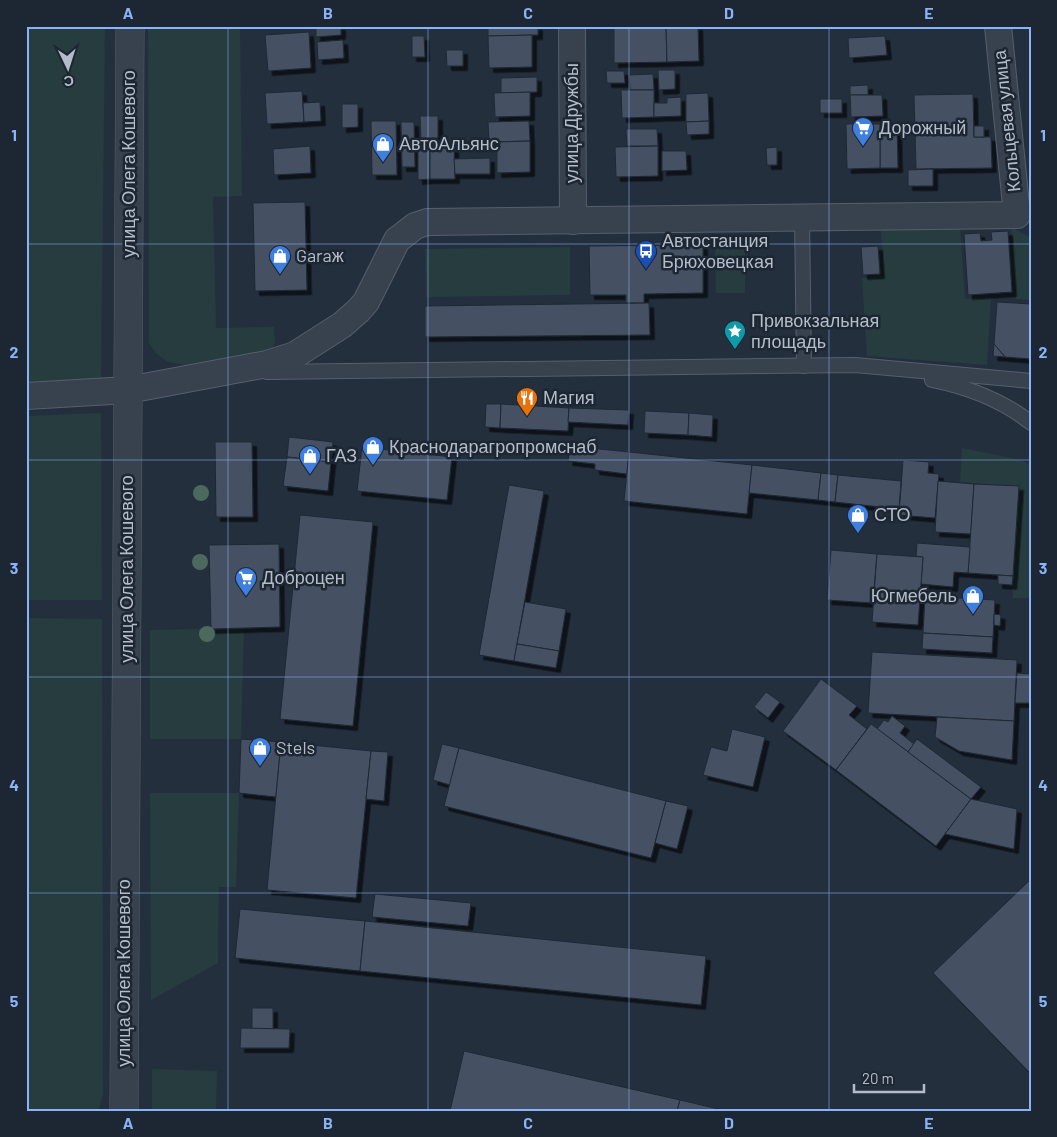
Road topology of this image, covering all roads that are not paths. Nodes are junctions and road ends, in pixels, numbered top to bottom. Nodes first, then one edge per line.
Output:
1 (130, 26) edge
2 (572, 26) edge
3 (998, 26) edge
4 (802, 218) junction
5 (1024, 220) edge
6 (573, 221) junction
7 (855, 365) junction
8 (804, 366) junction
9 (221, 373) junction
10 (1031, 381) edge
11 (128, 390) junction
12 (26, 396) edge
13 (1031, 423) edge
14 (124, 1111) edge

1 - 11 street, улица Олега Кошевого
2 - 6 street, улица Дружбы
3 - 5 street, Кольцевая улица
4 - 5 street
4 - 6 street
4 - 8 lane
6 - 9 street
7 - 8 lane
7 - 10 lane
7 - 13 lane
8 - 9 lane
9 - 11 street
11 - 12 street
11 - 14 street, улица Олега Кошевого

